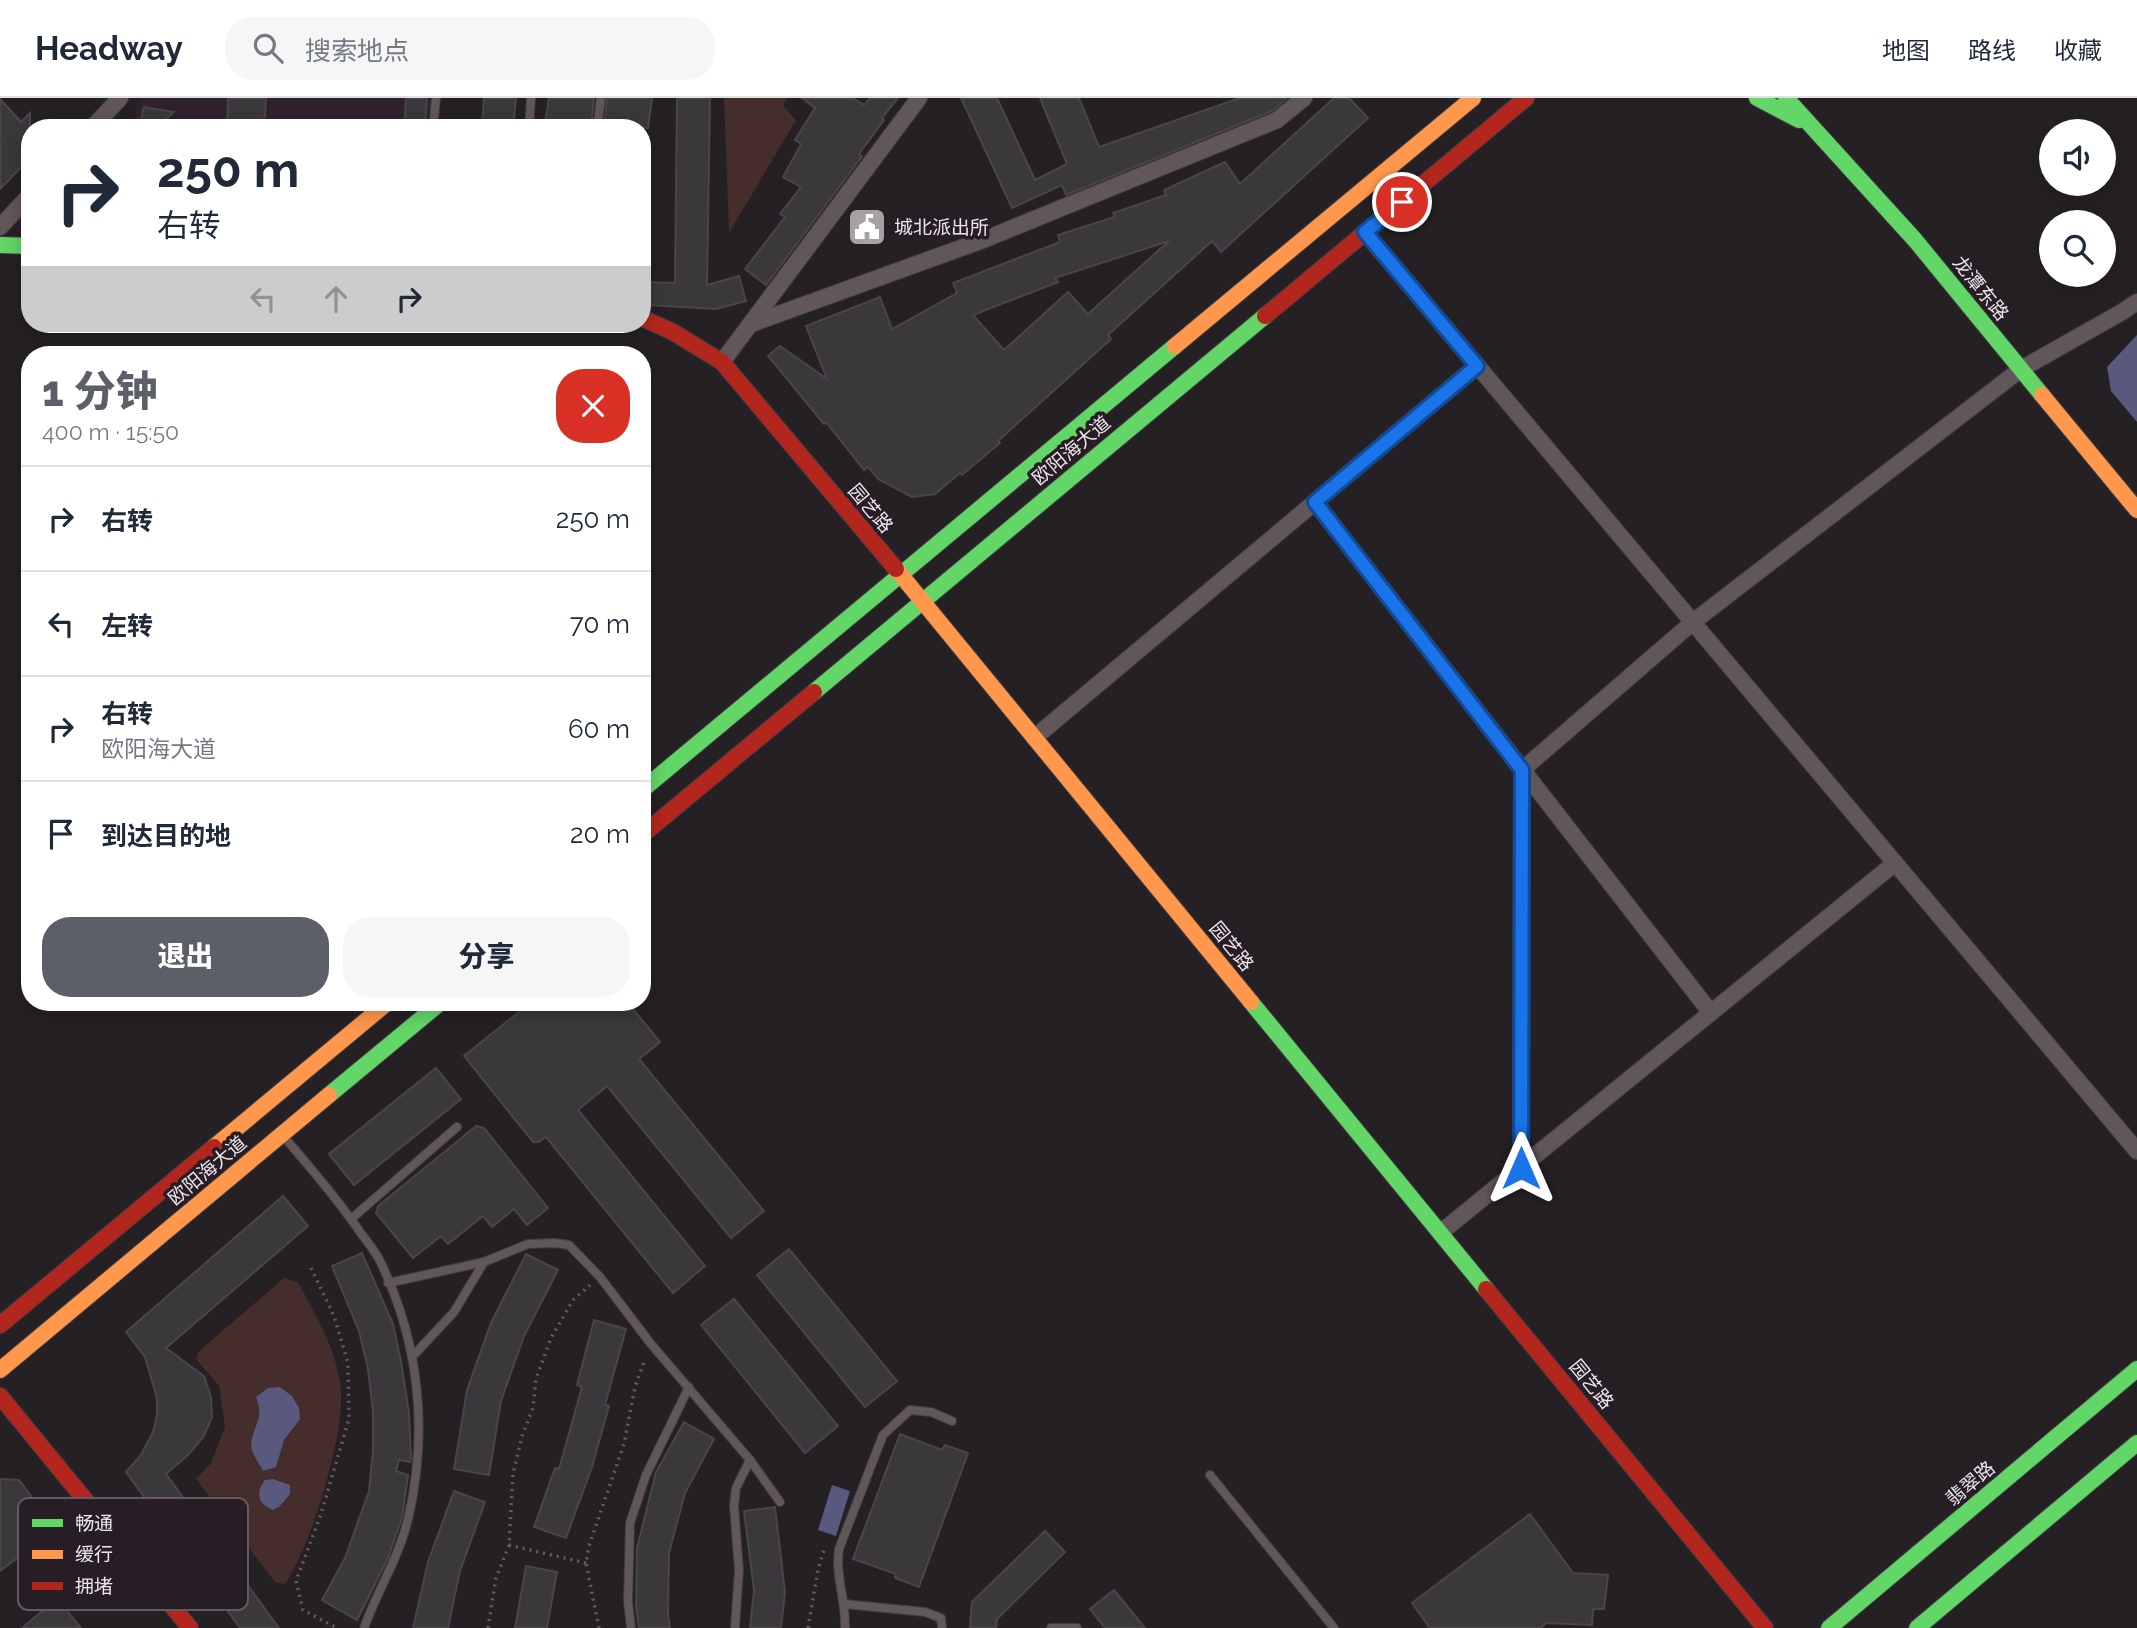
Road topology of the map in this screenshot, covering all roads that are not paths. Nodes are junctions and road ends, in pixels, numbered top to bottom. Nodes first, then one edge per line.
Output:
1 (120, 98) edge
2 (436, 98) edge
3 (531, 98) edge
4 (601, 98) edge
5 (919, 98) edge
6 (1304, 98) edge
7 (1473, 98) edge
8 (1526, 98) edge
9 (1544, 98) edge
10 (1757, 98) edge
11 (1788, 99) edge
12 (100, 119) edge
13 (434, 119) edge
14 (530, 119) edge
15 (598, 119) edge
16 (1494, 125) junction
17 (1824, 138) junction
18 (21, 205) edge
19 (0, 227) edge
20 (1365, 232) junction
21 (0, 245) edge
22 (21, 246) edge
23 (2137, 302) edge
24 (651, 322) edge
25 (751, 324) junction
26 (722, 362) junction
27 (1477, 366) junction
28 (2021, 369) junction
29 (1315, 502) junction
30 (2137, 510) edge
31 (900, 575) junction
32 (922, 601) junction
33 (1693, 622) junction
34 (1034, 738) junction
35 (1522, 770) junction
36 (651, 782) edge
37 (651, 827) edge
38 (1895, 863) junction
39 (377, 1011) edge
40 (430, 1011) edge
41 (1711, 1013) junction
42 (457, 1127) dead end
43 (282, 1135) junction
44 (2137, 1151) edge
45 (1521, 1168) junction
46 (351, 1219) junction
47 (1440, 1233) junction
48 (484, 1262) junction
49 (388, 1283) junction
50 (0, 1325) edge
51 (412, 1357) junction
52 (2137, 1369) edge
53 (0, 1370) edge
54 (689, 1387) junction
55 (0, 1396) edge
56 (952, 1421) dead end
57 (2137, 1443) edge
58 (750, 1460) junction
59 (1210, 1475) dead end
60 (84, 1498) edge
61 (780, 1502) dead end
62 (844, 1604) junction
63 (175, 1610) edge
64 (190, 1628) edge
65 (364, 1628) edge
66 (631, 1628) edge
67 (735, 1628) edge
68 (845, 1628) edge
69 (942, 1628) edge
70 (1051, 1628) edge
71 (1077, 1628) edge
72 (1334, 1628) edge
73 (1765, 1628) edge
74 (1829, 1628) edge
75 (1917, 1628) edge

1 - 12 street
2 - 13 lane
3 - 14 lane
4 - 15 lane
5 - 25 street
6 - 25 street
7 - 31 main road, 欧阳海大道
8 - 16 main road, 欧阳海大道
9 - 16 main road
10 - 17 main road
11 - 17 main road, 龙潭东路
16 - 20 main road, 欧阳海大道
17 - 28 main road, 龙潭东路
18 - 19 street
20 - 27 street
20 - 32 main road, 欧阳海大道
21 - 22 main road
23 - 28 street
24 - 26 main road, 园艺路
25 - 26 street
26 - 31 main road, 园艺路
27 - 29 street
27 - 33 street
28 - 30 main road, 龙潭东路
28 - 33 street
29 - 34 street
29 - 35 street
31 - 32 main road, 园艺路
31 - 36 main road, 欧阳海大道
32 - 34 main road, 园艺路
32 - 37 main road, 欧阳海大道
33 - 35 street
33 - 38 street
34 - 47 main road, 园艺路
35 - 41 street
35 - 45 street
38 - 41 street
38 - 44 street
39 - 50 main road, 欧阳海大道
40 - 43 main road, 欧阳海大道
41 - 45 street
42 - 46 lane
43 - 46 lane
43 - 53 main road, 欧阳海大道
45 - 47 street
46 - 49 lane
47 - 73 main road, 园艺路
48 - 49 lane
48 - 51 lane
48 - 54 lane
49 - 51 lane
51 - 65 lane
52 - 74 main road, 翡翠路
54 - 58 lane
54 - 66 lane
55 - 60 main road
56 - 62 lane
57 - 75 main road
58 - 61 lane
58 - 67 lane
59 - 72 lane
62 - 68 lane
62 - 69 lane
63 - 64 main road
70 - 71 lane

